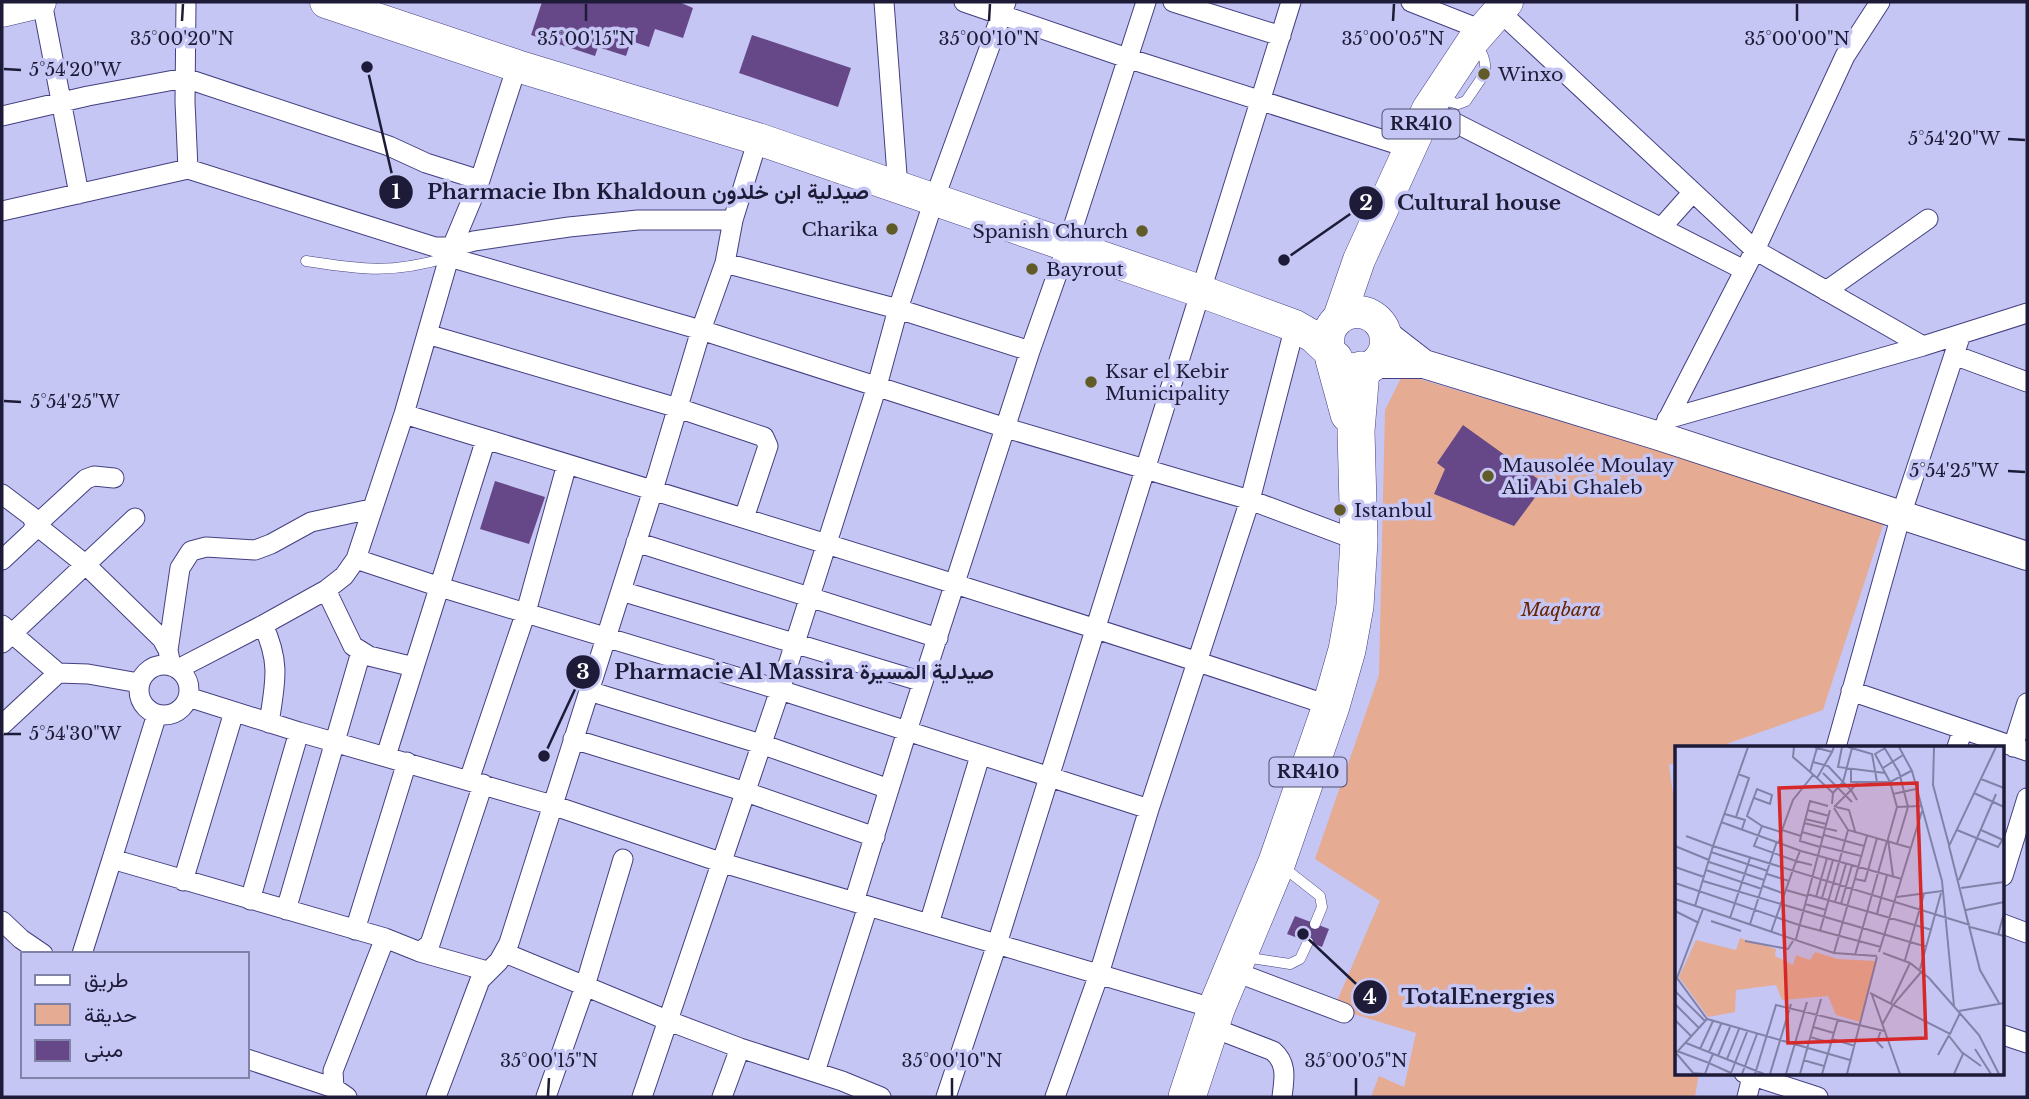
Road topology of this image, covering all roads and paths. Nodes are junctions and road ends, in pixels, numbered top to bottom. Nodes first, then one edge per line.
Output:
1 (41, 2) edge
2 (186, 2) edge
3 (326, 2) edge
4 (884, 2) edge
5 (964, 2) edge
6 (1146, 2) edge
7 (1174, 2) edge
8 (1292, 2) edge
9 (1411, 2) edge
10 (1880, 2) edge
11 (1004, 8) edge
12 (2, 11) edge
13 (1490, 21) edge
14 (1281, 36) junction
15 (1127, 58) junction
16 (517, 66) junction
17 (185, 78) junction
18 (1261, 99) junction
19 (62, 102) junction
20 (1432, 104) junction
21 (2, 116) edge
22 (758, 139) junction
23 (1409, 148) junction
24 (188, 169) junction
25 (480, 180) junction
26 (898, 188) junction
27 (1693, 192) junction
28 (79, 194) junction
29 (934, 200) junction
30 (2, 211) edge
31 (1928, 219) dead end
32 (733, 220) junction
33 (1661, 228) junction
34 (1067, 246) junction
35 (1755, 250) junction
36 (450, 252) junction
37 (306, 261) dead end
38 (725, 263) junction
39 (1744, 270) junction
40 (1200, 291) junction
41 (1826, 291) junction
42 (898, 309) junction
43 (2027, 313) edge
44 (1296, 326) junction
45 (701, 330) junction
46 (427, 334) junction
47 (1961, 334) junction
48 (1353, 342) junction
49 (1923, 346) junction
50 (1030, 351) junction
51 (1954, 355) junction
52 (2027, 382) edge
53 (877, 386) junction
54 (678, 408) junction
55 (404, 414) junction
56 (1663, 427) junction
57 (1006, 428) junction
58 (486, 439) junction
59 (568, 464) junction
60 (1144, 468) junction
61 (114, 478) dead end
62 (653, 490) junction
63 (2, 494) edge
64 (1250, 500) junction
65 (371, 509) junction
66 (1901, 515) junction
67 (135, 519) dead end
68 (744, 519) junction
69 (36, 525) junction
70 (1359, 541) junction
71 (636, 542) junction
72 (826, 544) junction
73 (2027, 556) edge
74 (356, 559) junction
75 (2, 560) edge
76 (86, 565) junction
77 (955, 585) junction
78 (440, 587) junction
79 (326, 590) junction
80 (621, 591) junction
81 (810, 597) junction
82 (526, 611) junction
83 (263, 625) junction
84 (1095, 629) junction
85 (5, 634) edge
86 (607, 638) junction
87 (938, 638) junction
88 (795, 643) junction
89 (361, 652) junction
90 (1199, 661) junction
91 (172, 662) junction
92 (414, 667) junction
93 (58, 673) junction
94 (923, 682) junction
95 (139, 683) junction
96 (780, 690) junction
97 (589, 691) junction
98 (1851, 691) junction
99 (188, 697) junction
100 (2027, 703) edge
101 (1331, 706) junction
102 (234, 712) junction
103 (157, 714) junction
104 (269, 723) junction
105 (2, 725) edge
106 (907, 731) junction
107 (299, 732) junction
108 (1960, 738) edge
109 (573, 739) junction
110 (335, 741) junction
111 (761, 744) junction
112 (1836, 746) edge
113 (2004, 746) edge
114 (2020, 749) edge
115 (386, 756) junction
116 (981, 756) junction
117 (407, 762) junction
118 (1048, 777) junction
119 (476, 782) junction
120 (889, 789) junction
121 (746, 792) junction
122 (2027, 798) edge
123 (552, 804) junction
124 (1149, 809) junction
125 (875, 837) junction
126 (112, 859) junction
127 (622, 859) dead end
128 (1277, 862) junction
129 (723, 863) junction
130 (2004, 873) edge
131 (183, 881) junction
132 (250, 900) junction
133 (861, 904) junction
134 (286, 910) junction
135 (2, 921) edge
136 (929, 924) junction
137 (1315, 924) dead end
138 (2004, 924) edge
139 (355, 930) junction
140 (2027, 933) edge
141 (385, 938) junction
142 (1308, 942) dead end
143 (997, 944) junction
144 (40, 952) edge
145 (83, 952) edge
146 (420, 952) junction
147 (505, 953) junction
148 (1236, 964) junction
149 (487, 971) junction
150 (1099, 974) junction
151 (585, 986) junction
152 (1344, 1013) dead end
153 (1214, 1018) junction
154 (669, 1021) junction
155 (2004, 1035) edge
156 (2027, 1044) edge
157 (740, 1048) junction
158 (248, 1059) edge
159 (815, 1072) junction
160 (1750, 1074) edge
161 (839, 1089) edge
162 (340, 1093) edge
163 (436, 1097) edge
164 (546, 1097) edge
165 (642, 1097) edge
166 (722, 1097) edge
167 (881, 1097) edge
168 (946, 1097) edge
169 (1055, 1097) edge
170 (1186, 1097) edge
171 (1282, 1097) edge
172 (1747, 1097) edge
173 (1818, 1097) edge

1 - 12 main road
1 - 19 street
2 - 17 street
3 - 16 main road
4 - 26 street
5 - 11 street
6 - 15 street
7 - 14 street
8 - 14 street
9 - 13 street
10 - 35 street
11 - 15 street
11 - 29 street
13 - 20 main road, RR410
13 - 27 street
14 - 18 street
15 - 18 street
15 - 34 street
16 - 22 main road
16 - 25 street
17 - 19 street
17 - 24 street
17 - 25 street
18 - 23 street
18 - 40 street
19 - 21 street
19 - 28 street
20 - 23 main road, RR410
20 - 33 street
22 - 26 main road
22 - 32 street
23 - 48 main road, RR410
24 - 28 street
24 - 36 street
25 - 36 street
26 - 29 main road
27 - 33 street
27 - 35 street
28 - 30 street
29 - 34 main road
29 - 42 street
31 - 41 street
32 - 36 street
32 - 38 street
33 - 39 street
34 - 40 main road
34 - 50 street
35 - 39 street
35 - 41 street
36 - 37 lane
36 - 45 street
36 - 46 street
38 - 42 street
38 - 45 street
39 - 56 street
40 - 44 main road
40 - 60 street
41 - 49 street
42 - 50 street
42 - 53 street
43 - 47 street
44 - 48 main road
44 - 64 street
45 - 53 street
45 - 54 street
46 - 54 street
46 - 55 street
47 - 49 street
47 - 51 street
48 - 56 street
48 - 70 highway, RR410
49 - 56 street
50 - 57 street
51 - 52 street
51 - 66 street
53 - 57 street
53 - 72 street
54 - 62 street
54 - 68 street
55 - 58 street
55 - 65 street
56 - 66 street
57 - 60 street
57 - 77 street
58 - 59 street
58 - 78 street
59 - 62 street
59 - 82 street
60 - 64 street
60 - 84 street
61 - 69 street
62 - 68 street
62 - 71 street
63 - 69 street
64 - 70 street
64 - 90 street
65 - 74 street
65 - 91 street
66 - 73 street
66 - 98 street
67 - 76 street
68 - 72 street
69 - 75 street
69 - 76 street
70 - 101 highway, RR410
71 - 80 street
71 - 81 street
72 - 77 street
72 - 81 street
74 - 78 street
74 - 79 street
76 - 85 street
76 - 91 street
77 - 84 street
77 - 87 street
78 - 82 street
78 - 92 street
79 - 83 street
79 - 89 street
80 - 86 street
80 - 88 street
81 - 87 street
81 - 88 street
82 - 86 street
82 - 119 street
83 - 91 street
83 - 104 street
84 - 90 street
84 - 118 street
85 - 93 street
86 - 96 street
86 - 97 street
87 - 94 street
88 - 94 street
88 - 96 street
89 - 92 street
89 - 110 street
90 - 101 street
90 - 124 street
91 - 95 street
91 - 99 street
92 - 115 street
93 - 95 street
93 - 105 street
94 - 106 street
95 - 103 street
96 - 106 street
96 - 111 street
97 - 109 street
97 - 111 street
98 - 108 street
98 - 112 street
99 - 102 street
99 - 103 street
100 - 114 street
101 - 128 highway, RR410
102 - 104 street
102 - 131 street
103 - 126 street
104 - 107 street
106 - 116 street
106 - 120 street
107 - 110 street
107 - 132 street
108 - 113 street
109 - 121 street
109 - 123 street
110 - 115 street
110 - 134 street
111 - 120 street
111 - 121 street
115 - 117 street
116 - 118 street
116 - 136 street
117 - 119 street
117 - 139 street
118 - 124 street
118 - 143 street
119 - 123 street
119 - 146 street
120 - 125 street
121 - 125 street
121 - 129 street
122 - 130 street
123 - 129 street
123 - 147 street
124 - 150 street
125 - 133 street
126 - 131 street
126 - 145 street
127 - 151 street
128 - 137 lane
128 - 148 highway, RR410
129 - 133 street
129 - 154 street
131 - 132 street
132 - 134 street
133 - 136 street
133 - 159 street
134 - 139 street
135 - 144 street
136 - 143 street
138 - 140 street
139 - 141 street
141 - 146 street
141 - 162 street
142 - 148 lane
143 - 150 street
143 - 168 street
146 - 149 street
147 - 149 street
147 - 151 street
148 - 152 street
148 - 153 highway, RR410
149 - 163 street
150 - 153 street
150 - 169 street
151 - 154 street
151 - 164 street
153 - 170 highway, RR410
153 - 171 street
154 - 157 street
154 - 165 street
155 - 156 street
157 - 159 street
157 - 166 street
158 - 162 street
159 - 161 street
160 - 172 street
160 - 173 street
161 - 167 street

